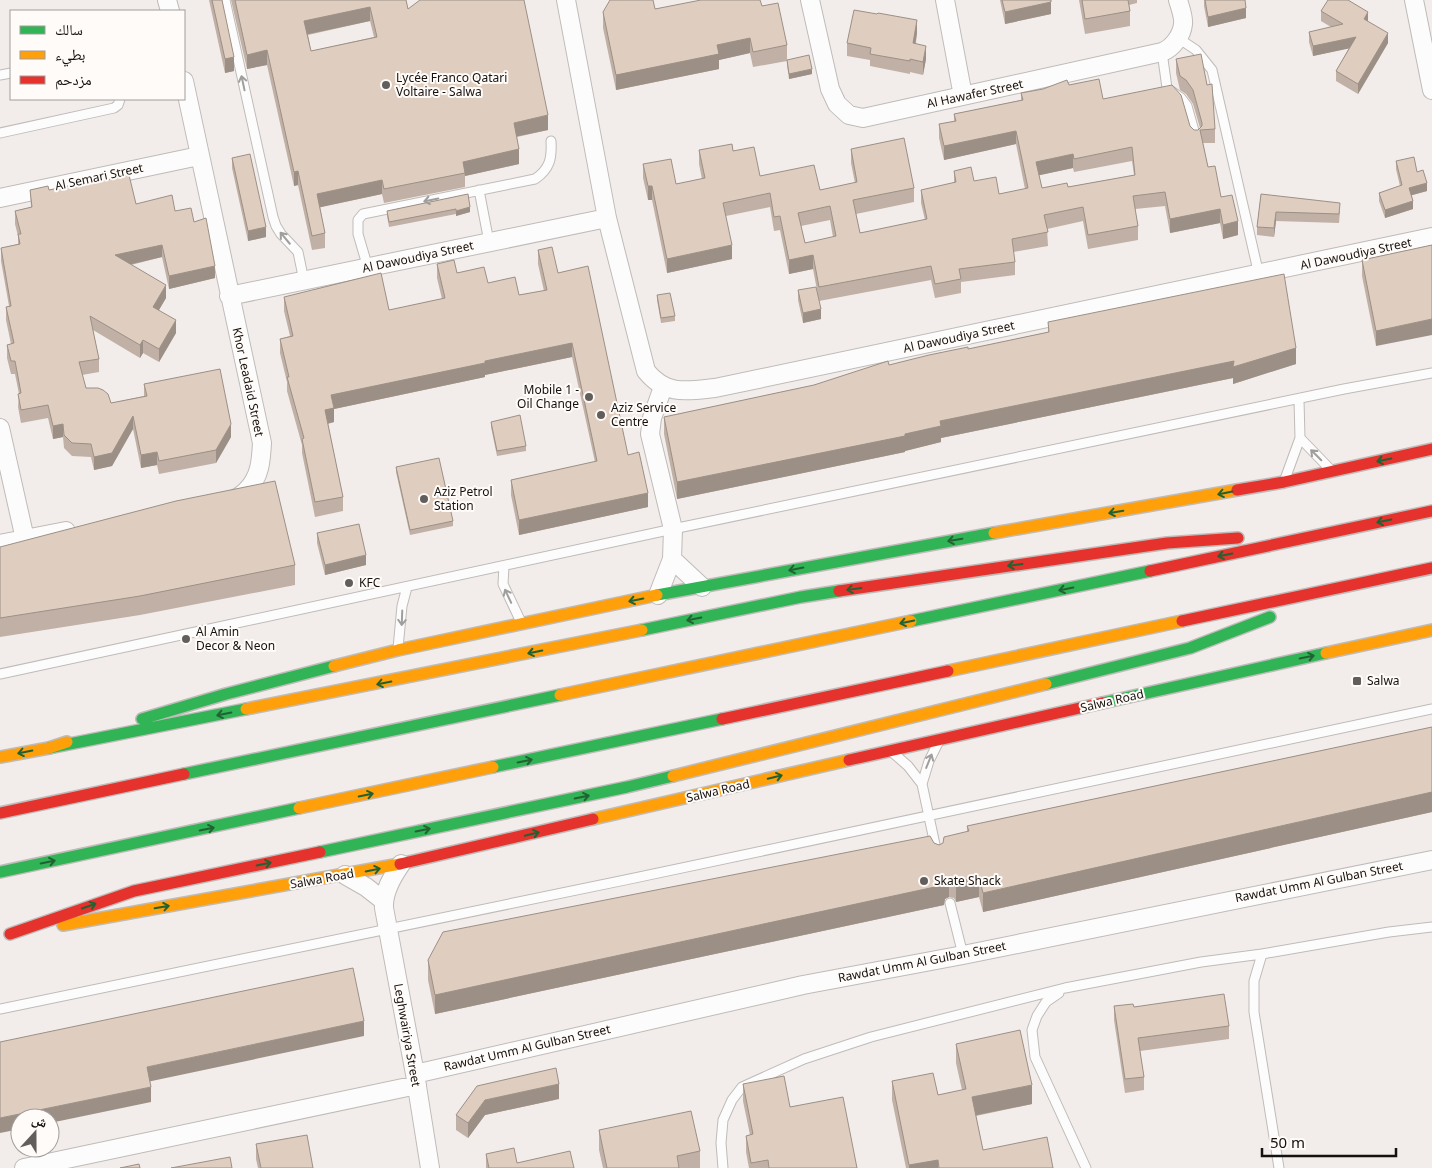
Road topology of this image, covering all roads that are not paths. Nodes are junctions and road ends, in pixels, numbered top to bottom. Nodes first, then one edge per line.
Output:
1 (225, 0) edge
2 (566, 0) edge
3 (810, 0) edge
4 (945, 0) edge
5 (1178, 0) edge
6 (1414, 0) edge
7 (1178, 38) junction
8 (1162, 52) junction
9 (185, 86) edge
10 (1432, 90) edge
11 (963, 96) junction
12 (120, 100) edge
13 (0, 133) edge
14 (1196, 138) edge
15 (551, 141) dead end
16 (199, 156) junction
17 (479, 190) junction
18 (0, 198) edge
19 (607, 218) junction
20 (1432, 237) edge
21 (489, 242) junction
22 (368, 268) junction
23 (1258, 275) junction
24 (304, 281) junction
25 (229, 296) junction
26 (1432, 373) edge
27 (664, 387) junction
28 (1299, 400) junction
29 (0, 428) edge
30 (1300, 438) junction
31 (1432, 449) edge
32 (1332, 471) junction
33 (1284, 482) junction
34 (220, 501) edge
35 (1432, 511) edge
36 (84, 528) edge
37 (673, 529) junction
38 (1341, 531) junction
39 (25, 539) junction
40 (0, 544) edge
41 (672, 560) junction
42 (504, 566) junction
43 (1432, 568) edge
44 (407, 587) junction
45 (702, 587) junction
46 (1346, 587) junction
47 (658, 595) junction
48 (522, 624) junction
49 (1432, 630) edge
50 (398, 650) junction
51 (0, 674) edge
52 (1432, 709) edge
53 (940, 740) junction
54 (50, 748) junction
55 (890, 751) junction
56 (0, 757) edge
57 (922, 784) junction
58 (0, 814) edge
59 (928, 817) junction
60 (938, 858) edge
61 (1432, 860) edge
62 (401, 864) junction
63 (0, 872) edge
64 (345, 875) junction
65 (384, 901) junction
66 (950, 903) dead end
67 (1432, 928) edge
68 (388, 930) junction
69 (5, 935) edge
70 (1262, 954) junction
71 (963, 955) junction
72 (1065, 988) junction
73 (0, 1009) edge
74 (416, 1080) junction
75 (24, 1168) edge
76 (430, 1168) edge
77 (723, 1168) edge
78 (1086, 1168) edge
79 (1279, 1168) edge

24 -> 1 lane
2 - 19 street
3 - 11 street, Al Hawafer Street
4 - 11 street
5 - 7 street
6 - 10 street
7 - 8 street, Al Hawafer Street
7 - 23 lane
8 - 11 street, Al Hawafer Street
8 - 14 lane
9 - 16 street, Khor Leadaid Street
12 - 13 lane
15 - 17 lane
16 - 18 street, Al Semari Street
16 - 25 street, Khor Leadaid Street
17 - 21 lane
17 -> 22 lane
19 - 21 street, Al Dawoudiya Street
19 - 27 street
20 - 23 street, Al Dawoudiya Street
21 - 22 street, Al Dawoudiya Street
22 - 24 street, Al Dawoudiya Street
23 - 27 street, Al Dawoudiya Street
24 - 25 street, Al Dawoudiya Street
25 - 34 street, Khor Leadaid Street
26 - 28 lane
27 - 37 street
28 - 30 lane
28 - 37 lane
29 - 39 street
32 -> 30 lane
30 - 33 lane
31 -> 32 main road
32 - 33 main road
33 -> 45 main road
35 -> 38 main road
36 - 39 street
37 - 41 street
37 - 42 lane
38 -> 54 main road
38 -> 58 main road
39 - 40 street
41 - 45 street
41 - 47 street
42 - 44 lane
48 -> 42 lane
43 - 46 main road
44 -> 50 lane
44 - 51 lane
45 - 47 main road
63 -> 46 main road
69 -> 46 main road
47 -> 48 main road
48 - 50 main road
53 -> 49 main road, Salwa Road
50 - 54 main road
52 - 59 lane
53 - 55 main road, Salwa Road
57 -> 53 lane
54 -> 56 main road
55 - 57 lane
62 -> 55 main road, Salwa Road
57 - 59 lane
59 - 60 lane
59 - 68 lane
61 - 71 street, Rawdat Umm Al Gulban Street
64 -> 62 main road, Salwa Road
62 - 65 street, Leghwairiya Street
64 - 65 street
69 -> 64 main road, Salwa Road
65 - 68 street, Leghwairiya Street
66 - 71 lane
67 - 70 lane
68 - 73 lane
68 - 74 street, Leghwairiya Street
70 - 72 lane
70 - 79 lane
71 - 74 street, Rawdat Umm Al Gulban Street
72 - 77 lane
72 - 78 lane
74 - 75 street, Rawdat Umm Al Gulban Street
74 - 76 street, Leghwairiya Street

